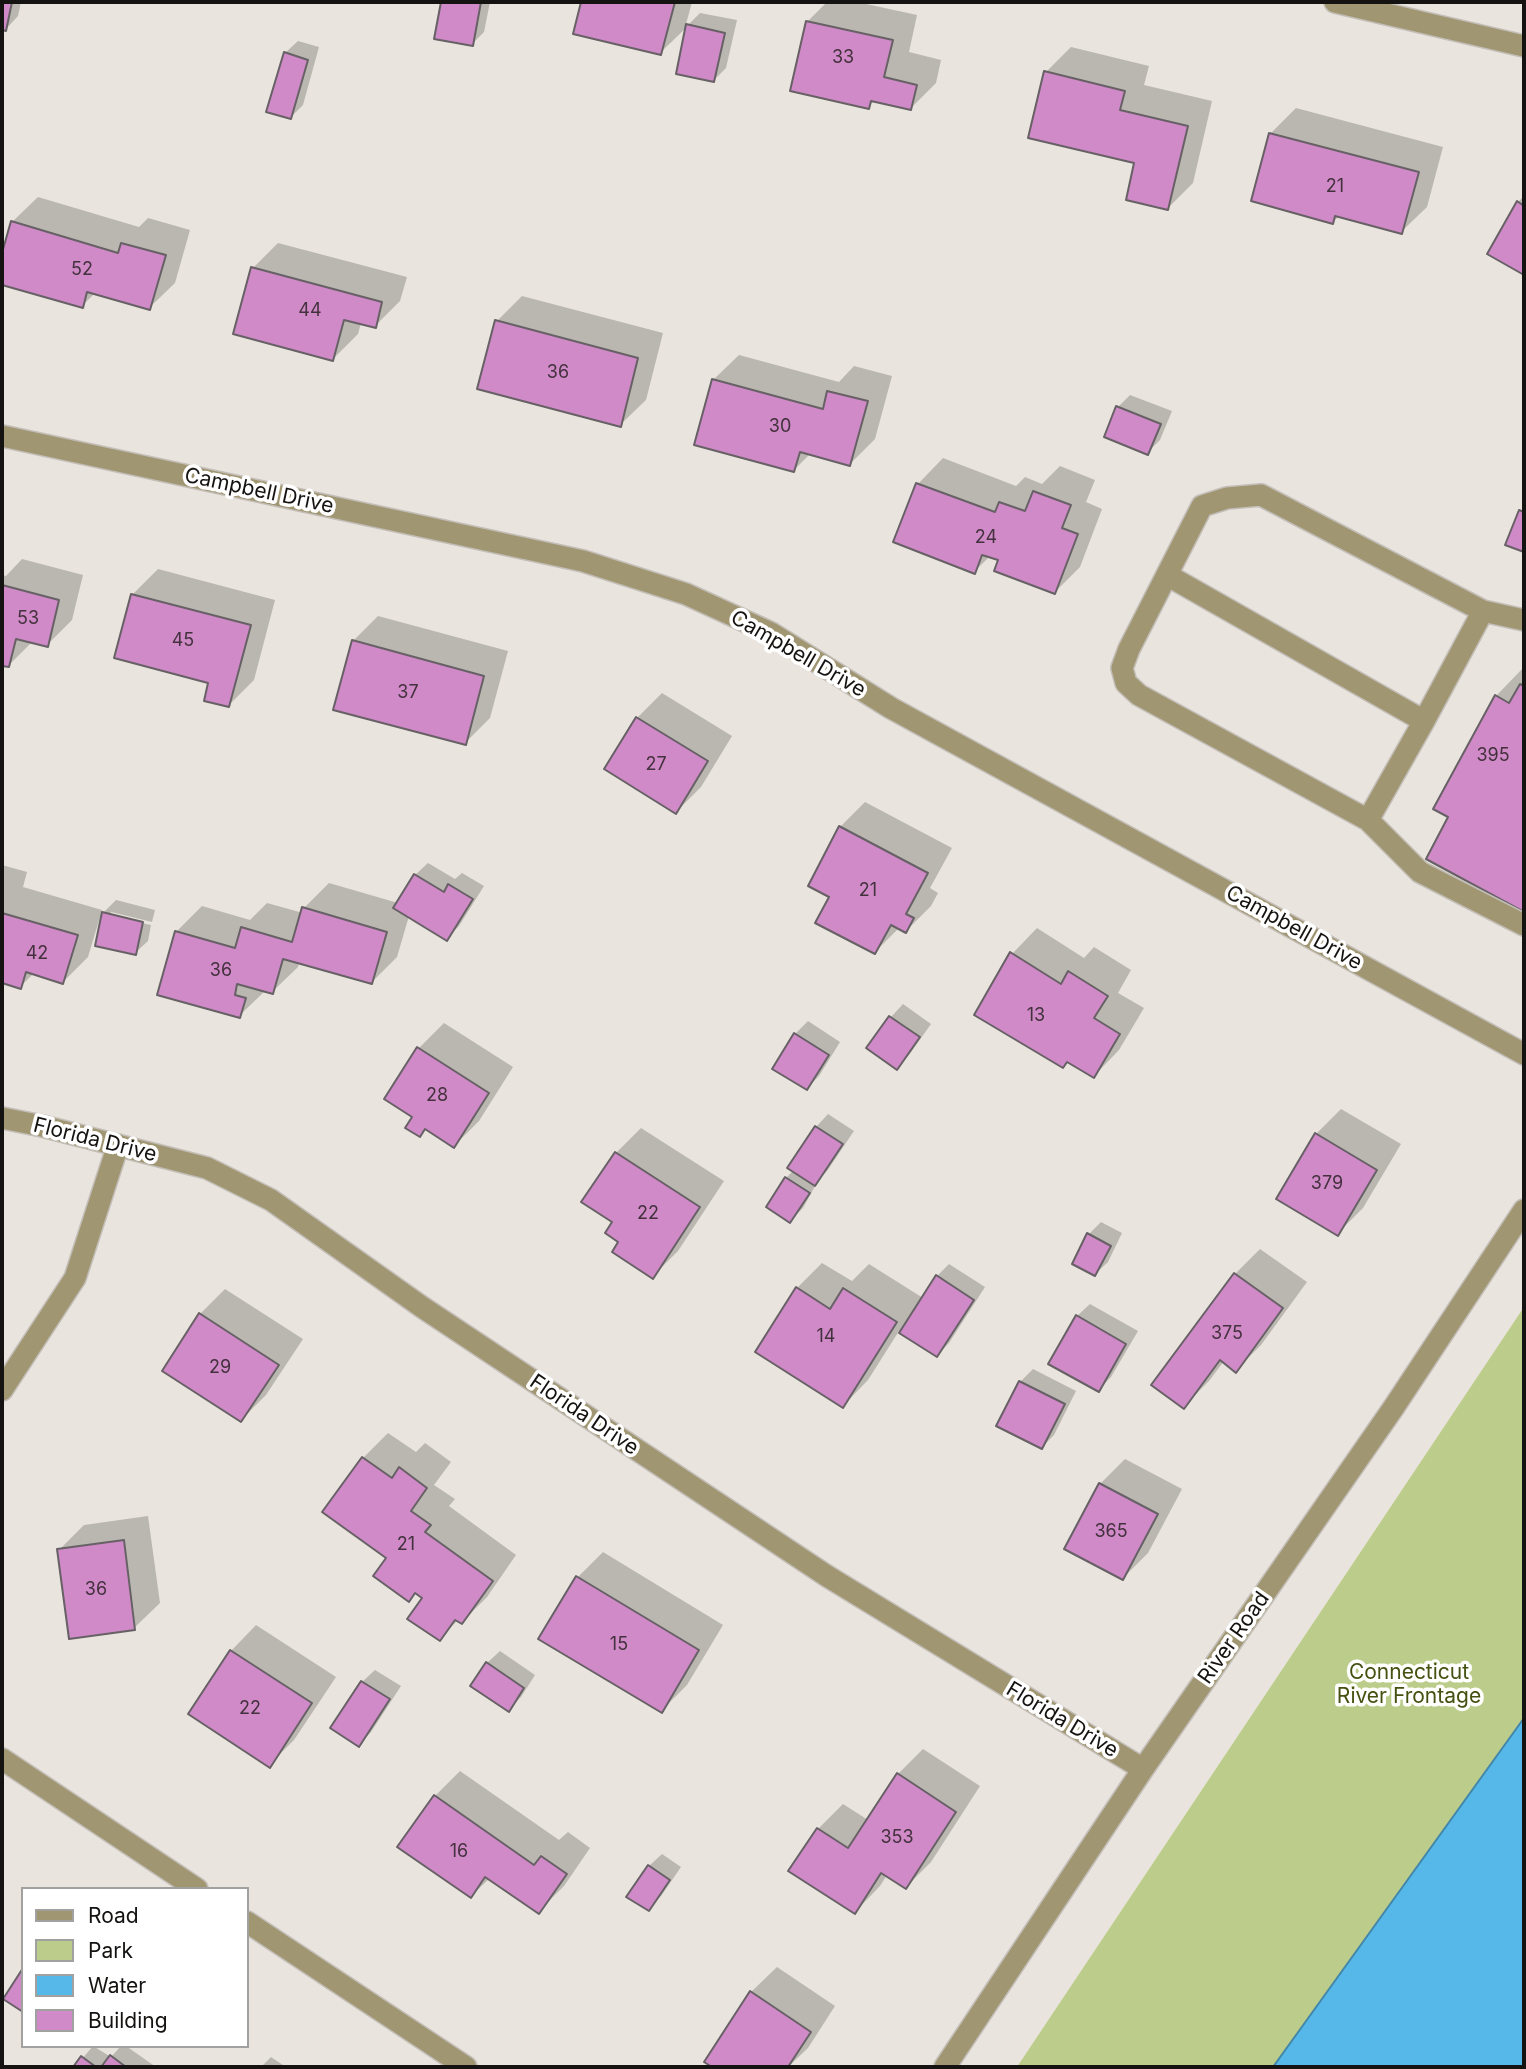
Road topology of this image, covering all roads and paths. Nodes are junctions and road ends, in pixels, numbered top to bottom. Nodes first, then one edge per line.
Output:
1 (1335, 2) edge
2 (1524, 46) edge
3 (2, 436) edge
4 (1167, 575) junction
5 (1483, 611) junction
6 (1524, 620) edge
7 (1424, 721) junction
8 (1368, 820) junction
9 (1524, 925) edge
10 (1524, 1054) edge
11 (2, 1118) edge
12 (118, 1144) junction
13 (1524, 1210) edge
14 (2, 1390) edge
15 (2, 1759) edge
16 (1143, 1769) junction
17 (194, 1887) edge
18 (248, 1923) edge
19 (466, 2067) edge
20 (945, 2067) edge

1 - 2 street
3 - 10 street, Campbell Drive
4 - 5 street
4 - 7 street
4 - 8 street
5 - 6 street
5 - 7 street
7 - 8 street
8 - 9 street
11 - 12 street, Florida Drive
12 - 14 street
12 - 16 street, Florida Drive
13 - 16 street, River Road
15 - 17 street
16 - 20 street, River Road
18 - 19 street

